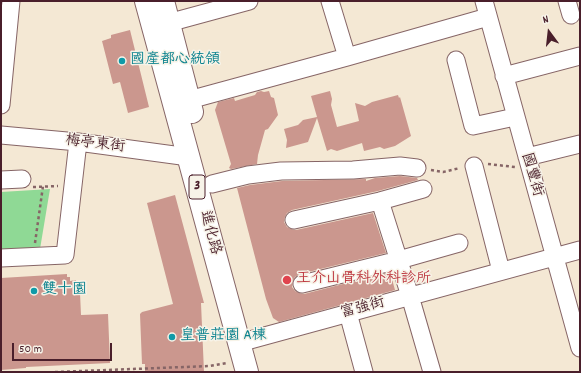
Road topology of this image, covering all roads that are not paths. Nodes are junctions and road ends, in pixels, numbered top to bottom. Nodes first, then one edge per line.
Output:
1 (11, 1) edge
2 (146, 1) edge
3 (163, 1) edge
4 (248, 1) edge
5 (330, 1) edge
6 (484, 1) edge
7 (488, 17) junction
8 (161, 25) junction
9 (580, 56) edge
10 (347, 57) junction
11 (456, 60) dead end
12 (504, 76) junction
13 (189, 100) junction
14 (1, 105) edge
15 (515, 117) junction
16 (1, 135) edge
17 (78, 142) junction
18 (580, 144) edge
19 (189, 157) junction
20 (526, 158) junction
21 (474, 166) dead end
22 (417, 168) dead end
23 (1, 180) edge
24 (26, 183) road end
25 (212, 184) junction
26 (422, 188) dead end
27 (380, 201) junction
28 (294, 220) dead end
29 (459, 243) dead end
30 (580, 250) edge
31 (555, 257) junction
32 (1, 258) edge
33 (399, 260) junction
34 (500, 271) junction
35 (302, 284) dead end
36 (410, 296) junction
37 (348, 313) junction
38 (580, 346) edge
39 (245, 353) edge
40 (262, 372) edge
41 (364, 372) edge
42 (432, 372) edge

1 - 14 street
2 - 8 main road, 進化路 / 3
3 - 8 main road, 進化路 / 3
4 - 8 street
5 - 10 street
6 - 7 street, 國豐街
7 - 10 street
7 - 12 street, 國豐街
8 - 13 main road, 進化路 / 3
8 - 19 main road, 進化路 / 3
9 - 12 street
10 - 13 street
11 - 15 street
12 - 15 street, 國豐街
13 - 25 main road, 進化路 / 3
15 - 20 street, 國豐街
16 - 17 street, 梅亭東街
17 - 19 street, 梅亭東街
17 - 32 street
18 - 20 street
19 - 39 main road, 進化路 / 3
20 - 31 street, 國豐街
21 - 34 street
22 - 25 street
23 - 24 street
25 - 39 main road, 進化路 / 3
26 - 27 street
27 - 28 street
27 - 33 street
29 - 33 street
30 - 31 street, 富強街
31 - 34 street, 富強街
31 - 38 street, 國豐街
33 - 35 street
33 - 36 street
34 - 36 street, 富強街
36 - 37 street, 富強街
36 - 42 street
37 - 39 street, 富強街
37 - 41 street
39 - 40 main road, 進化路 / 3

